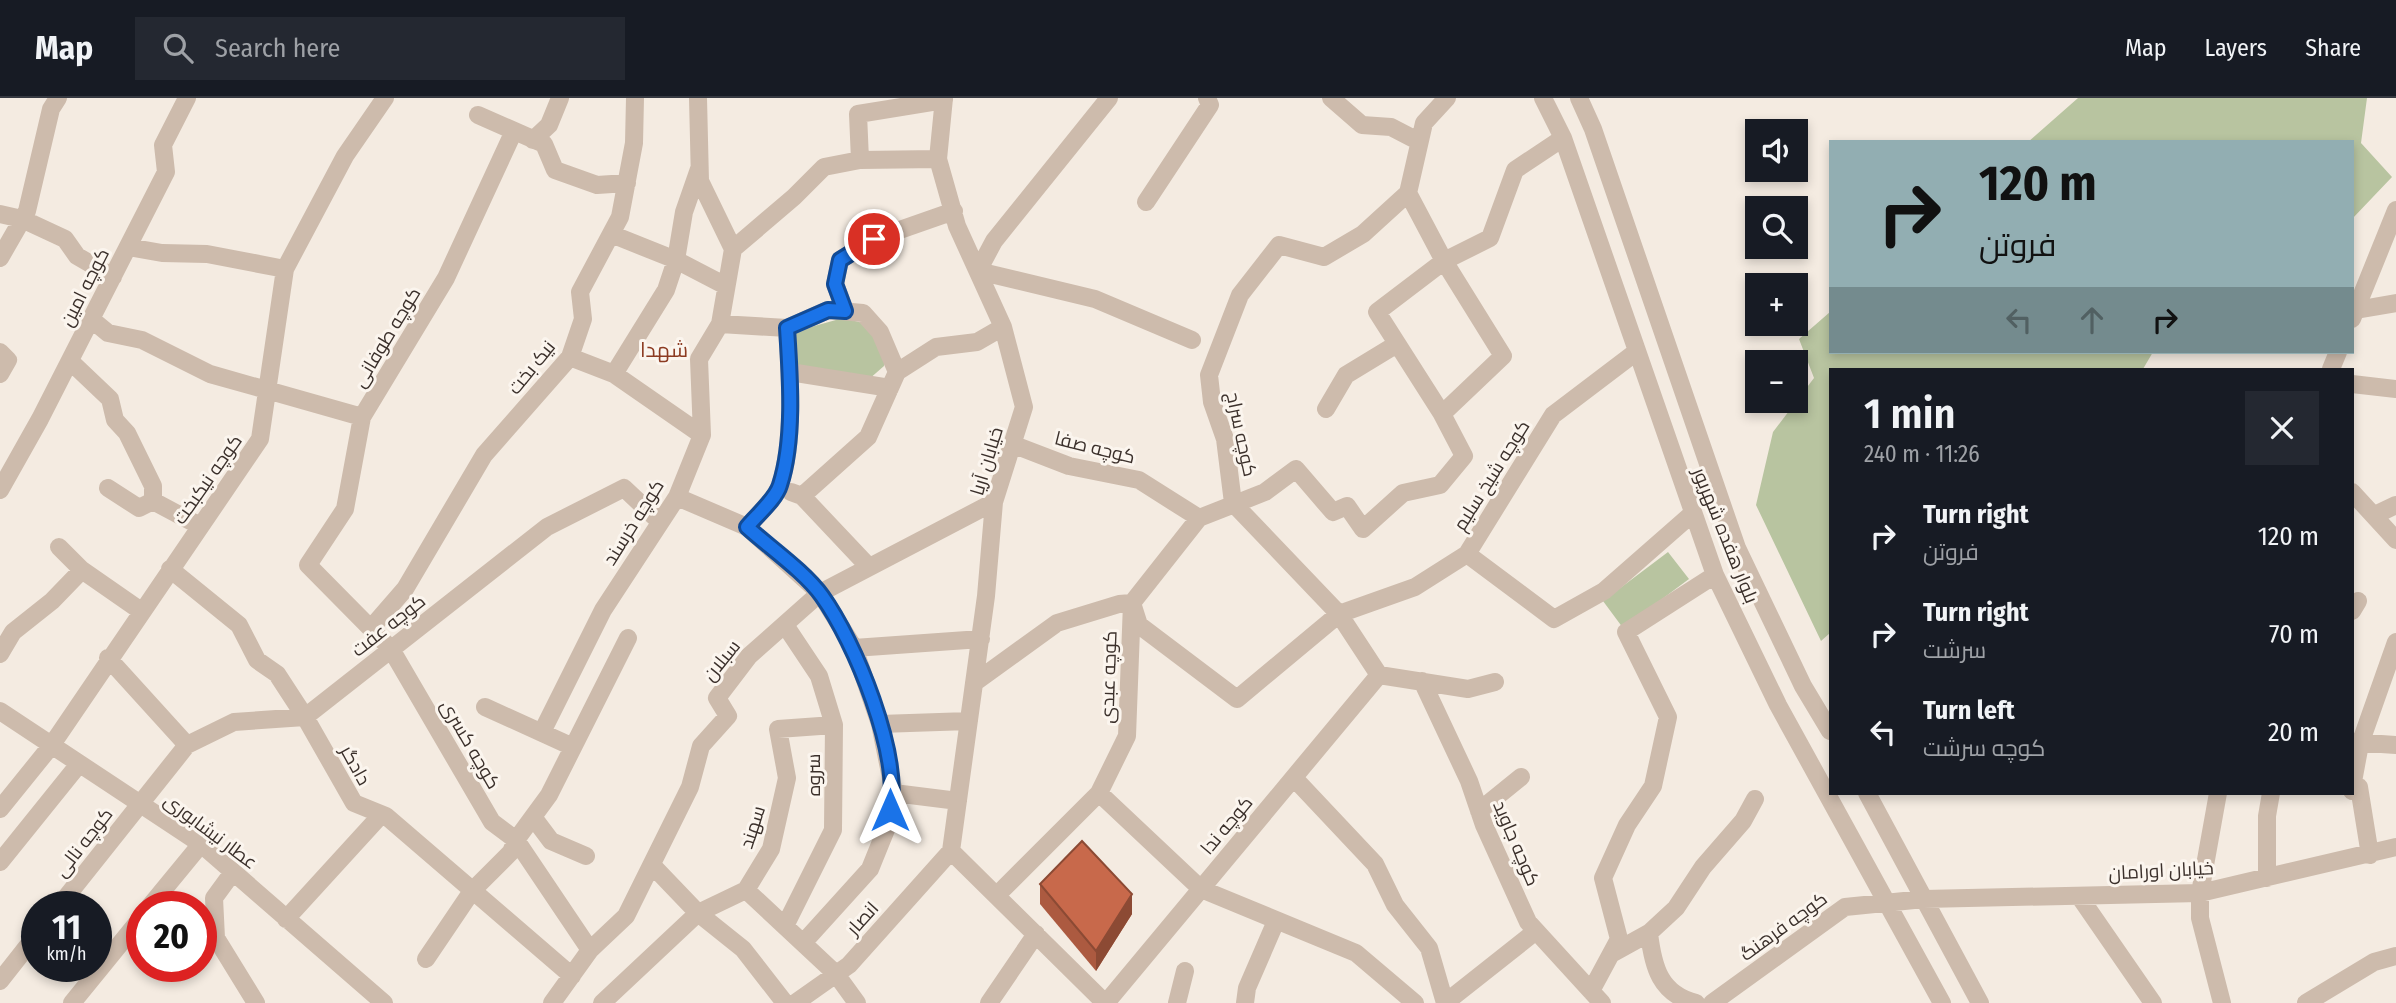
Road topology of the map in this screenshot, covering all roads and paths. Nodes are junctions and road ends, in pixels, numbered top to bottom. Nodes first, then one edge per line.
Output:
1 (58, 98) edge
2 (187, 98) edge
3 (385, 98) edge
4 (561, 98) edge
5 (635, 98) edge
6 (698, 98) edge
7 (1109, 98) edge
8 (1207, 98) edge
9 (1331, 98) edge
10 (1447, 98) edge
11 (1543, 98) edge
12 (1579, 98) edge
13 (944, 99) edge
14 (478, 115) dead end
15 (513, 133) junction
16 (1563, 138) junction
17 (533, 140) junction
18 (1418, 141) junction
19 (938, 159) junction
20 (860, 160) junction
21 (700, 167) junction
22 (627, 183) junction
23 (1408, 192) junction
24 (1146, 202) dead end
25 (954, 212) junction
26 (0, 214) edge
27 (2395, 218) edge
28 (22, 219) junction
29 (611, 234) junction
30 (128, 247) junction
31 (733, 249) junction
32 (0, 258) edge
33 (676, 260) junction
34 (1444, 261) junction
35 (285, 269) junction
36 (978, 271) junction
37 (113, 277) junction
38 (726, 286) junction
39 (2396, 303) edge
40 (845, 311) junction
41 (2354, 314) edge
42 (92, 319) junction
43 (720, 324) junction
44 (1003, 327) junction
45 (787, 328) junction
46 (1192, 340) dead end
47 (1397, 344) junction
48 (0, 352) edge
49 (1636, 352) junction
50 (570, 357) junction
51 (70, 361) junction
52 (790, 372) junction
53 (0, 374) edge
54 (614, 374) junction
55 (893, 380) junction
56 (2354, 384) edge
57 (267, 389) junction
58 (2396, 389) edge
59 (1326, 409) dead end
60 (1442, 414) junction
61 (362, 417) junction
62 (702, 435) junction
63 (1013, 444) junction
64 (7, 464) edge
65 (780, 487) junction
66 (108, 488) dead end
67 (0, 490) edge
68 (2354, 494) edge
69 (802, 496) junction
70 (677, 497) junction
71 (153, 500) junction
72 (994, 502) junction
73 (1233, 503) junction
74 (2396, 505) edge
75 (1693, 513) junction
76 (2375, 515) junction
77 (1199, 518) junction
78 (659, 521) junction
79 (200, 526) junction
80 (747, 527) junction
81 (2396, 540) edge
82 (59, 547) dead end
83 (1466, 554) junction
84 (308, 565) joint
85 (869, 567) junction
86 (170, 569) junction
87 (82, 570) junction
88 (1715, 575) junction
89 (820, 593) junction
90 (1132, 603) junction
91 (141, 611) junction
92 (1339, 614) junction
93 (785, 625) junction
94 (372, 627) junction
95 (628, 638) dead end
96 (981, 639) junction
97 (2396, 642) edge
98 (854, 648) junction
99 (391, 649) junction
100 (0, 654) edge
101 (108, 658) junction
102 (1379, 675) junction
103 (1422, 681) junction
104 (1495, 682) dead end
105 (975, 683) junction
106 (485, 707) dead end
107 (0, 711) edge
108 (306, 717) junction
109 (969, 721) junction
110 (880, 724) junction
111 (834, 725) junction
112 (1829, 729) edge
113 (542, 732) junction
114 (2356, 743) edge
115 (187, 745) junction
116 (2396, 745) edge
117 (51, 746) junction
118 (573, 747) junction
119 (79, 764) junction
120 (2354, 766) edge
121 (1521, 777) dead end
122 (1294, 778) junction
123 (2354, 789) edge
124 (894, 793) junction
125 (1099, 793) junction
126 (1868, 795) edge
127 (2218, 795) edge
128 (2271, 795) edge
129 (1755, 799) dead end
130 (958, 801) junction
131 (140, 804) junction
132 (0, 809) edge
133 (1479, 811) junction
134 (382, 815) junction
135 (533, 817) junction
136 (516, 840) junction
137 (201, 844) junction
138 (2396, 847) edge
139 (951, 850) junction
140 (2370, 855) junction
141 (586, 856) dead end
142 (0, 862) edge
143 (652, 865) junction
144 (233, 872) junction
145 (2267, 878) junction
146 (1201, 889) junction
147 (746, 890) junction
148 (71, 891) edge
149 (162, 891) edge
150 (472, 891) junction
151 (2200, 893) junction
152 (997, 895) junction
153 (2079, 896) junction
154 (1924, 899) junction
155 (1886, 903) junction
156 (698, 913) junction
157 (286, 919) junction
158 (1276, 921) junction
159 (785, 926) junction
160 (1536, 931) junction
161 (1649, 933) junction
162 (1036, 934) junction
163 (126, 937) edge
164 (803, 943) junction
165 (590, 950) junction
166 (21, 954) edge
167 (1611, 954) junction
168 (2396, 956) edge
169 (426, 959) dead end
170 (1185, 971) dead end
171 (836, 974) junction
172 (572, 976) junction
173 (0, 981) edge
174 (1597, 997) edge
175 (72, 1003) edge
176 (256, 1003) edge
177 (384, 1003) edge
178 (552, 1003) edge
179 (602, 1003) edge
180 (785, 1003) edge
181 (795, 1003) edge
182 (857, 1003) edge
183 (989, 1003) edge
184 (1106, 1003) edge
185 (1177, 1003) edge
186 (1245, 1003) edge
187 (1415, 1003) edge
188 (1445, 1003) edge
189 (1696, 1003) edge
190 (1712, 1003) edge
191 (1941, 1003) edge
192 (1980, 1003) edge
193 (2153, 1003) edge
194 (2222, 1003) edge
195 (2306, 1003) edge

1 - 28 street
2 - 30 street, کوچه امین
3 - 35 street, کوچه نیکبخت
4 - 17 street
5 - 22 street, نیک بخت
6 - 21 street
7 - 36 street
8 - 24 street
9 - 18 street
10 - 18 street
11 - 16 street, بلوار هفده شهریور
12 - 112 street, بلوار هفده شهریور
13 - 19 street, خیابان آریا
13 - 20 street
14 - 15 street
15 - 17 street
15 - 61 street, کوچه طوفانی
16 - 34 street
16 - 49 street, بلوار هفده شهریور
17 - 22 street
18 - 23 street
19 - 20 street
19 - 25 street, خیابان آریا
20 - 31 street
21 - 31 street
21 - 33 street
22 - 29 street, نیک بخت
23 - 34 street
23 - 73 street, کوچه سراج
25 - 36 street, خیابان آریا
25 - 40 street
26 - 28 street
27 - 41 street
28 - 32 street
28 - 37 street
29 - 33 street
29 - 50 street, نیک بخت
30 - 35 street
30 - 37 street, کوچه امین
31 - 38 street
33 - 38 street
33 - 54 street
34 - 47 street
34 - 60 street
35 - 57 street, کوچه نیکبخت
36 - 44 street, خیابان آریا
36 - 46 street
37 - 42 street, کوچه امین
38 - 43 street
39 - 41 street
40 - 45 street
40 - 55 street
42 - 51 street, کوچه امین
42 - 57 street
43 - 45 street
43 - 62 street, کوچه خرسند
44 - 55 street
44 - 63 street, خیابان آریا
45 - 52 street
47 - 59 street
47 - 60 street
48 - 53 street
49 - 75 street, بلوار هفده شهریور
49 - 83 street, کوچه شیخ سلیم
50 - 54 street
50 - 94 street, نیک بخت
51 - 64 street, کوچه امین
51 - 71 street
52 - 55 street
52 - 65 street
54 - 62 street
55 - 69 street
56 - 58 street
57 - 61 street
57 - 79 street, کوچه نیکبخت
60 - 73 street
61 - 84 street, کوچه طوفانی
62 - 70 street, کوچه خرسند
63 - 72 street, خیابان آریا
63 - 77 street, کوچه صفا
64 - 67 street, کوچه امین
65 - 69 street
65 - 80 street
66 - 71 street
68 - 76 street
69 - 85 street
70 - 78 street, کوچه خرسند
70 - 80 street
71 - 79 street
72 - 85 street, سبلان
72 - 96 street, خیابان آریا
73 - 77 street
73 - 92 street, کوچه سراج
74 - 76 street
75 - 83 street
75 - 88 street, بلوار هفده شهریور
76 - 81 street
77 - 90 street
78 - 99 street, کوچه عفت
78 - 113 street, کوچه خرسند
79 - 86 street, کوچه نیکبخت
80 - 89 street
82 - 87 street
83 - 92 street, کوچه شیخ سلیم
84 - 94 street, کوچه کسری
85 - 89 street, سبلان
86 - 91 street, کوچه نیکبخت
86 - 108 street, دادگر
87 - 91 street
87 - 100 street
88 - 155 street, بلوار هفده شهریور
88 - 167 street
89 - 93 street, سبلان
89 - 98 street
90 - 92 street, کوچه شیخ سلیم
90 - 105 street
90 - 125 street, کوچه عبدی
91 - 101 street, کوچه نیکبخت
92 - 102 street, کوچه سراج
93 - 111 street, سروه
93 - 143 street, سبلان
94 - 99 street, کوچه کسری
95 - 118 street
96 - 98 street
96 - 105 street, خیابان آریا
97 - 114 street
98 - 110 street
99 - 108 street, کوچه عفت
99 - 136 street, کوچه کسری
101 - 115 street
101 - 117 street, کوچه نیکبخت
102 - 103 street
102 - 122 street, کوچه ندا
103 - 104 street
103 - 133 street, کوچه جاوید
105 - 109 street, خیابان آریا
106 - 113 street
107 - 117 street, عطار نیشابوری
108 - 115 street
108 - 134 street, دادگر
109 - 110 street
109 - 130 street, خیابان آریا
110 - 124 street
111 - 147 street, سهند
111 - 159 street, سروه
113 - 118 street
114 - 116 street
114 - 120 street
115 - 131 street
117 - 119 street, عطار نیشابوری
117 - 132 street, کوچه نیکبخت
118 - 135 street
119 - 131 street, عطار نیشابوری
119 - 142 street
121 - 133 street
122 - 146 street, کوچه ندا
122 - 188 street
123 - 140 street
124 - 130 street
124 - 164 street
125 - 146 street
125 - 152 street, کوچه عبدی
126 - 154 street
127 - 151 street
128 - 145 street
129 - 161 street
130 - 139 street, خیابان آریا
131 - 137 street, عطار نیشابوری
131 - 148 street, کوچه نالی
133 - 160 street, کوچه جاوید
134 - 150 street, دادگر
134 - 157 street
135 - 136 street
135 - 141 street
136 - 150 street
136 - 165 street, کوچه کسری
137 - 144 street, عطار نیشابوری
137 - 149 street
138 - 140 street, خیابان اورامان
139 - 152 street
139 - 171 street, انصار
140 - 145 street, خیابان اورامان
143 - 156 street
143 - 165 street, سبلان
144 - 157 street, عطار نیشابوری
144 - 176 street
145 - 151 street, خیابان اورامان
146 - 158 street
146 - 184 street, کوچه ندا
147 - 156 street
147 - 159 street
150 - 169 street
150 - 172 street, دادگر
151 - 153 street, خیابان اورامان
151 - 194 street
152 - 162 street
153 - 154 street, خیابان اورامان
153 - 193 street
154 - 155 street, کوچه فرهنگ
154 - 192 street
155 - 190 street, کوچه فرهنگ
155 - 191 street, بلوار هفده شهریور
156 - 179 street
156 - 180 street
157 - 177 street, عطار نیشابوری
158 - 186 street
158 - 187 street
159 - 164 street
160 - 174 street, کوچه جاوید
160 - 188 street
161 - 167 street
161 - 189 street
162 - 183 street
162 - 184 street
163 - 175 street
164 - 171 street
165 - 172 street, سبلان
166 - 173 street
167 - 174 street
168 - 195 street
170 - 185 street
171 - 181 street, انصار
171 - 182 street
172 - 178 street, سبلان

